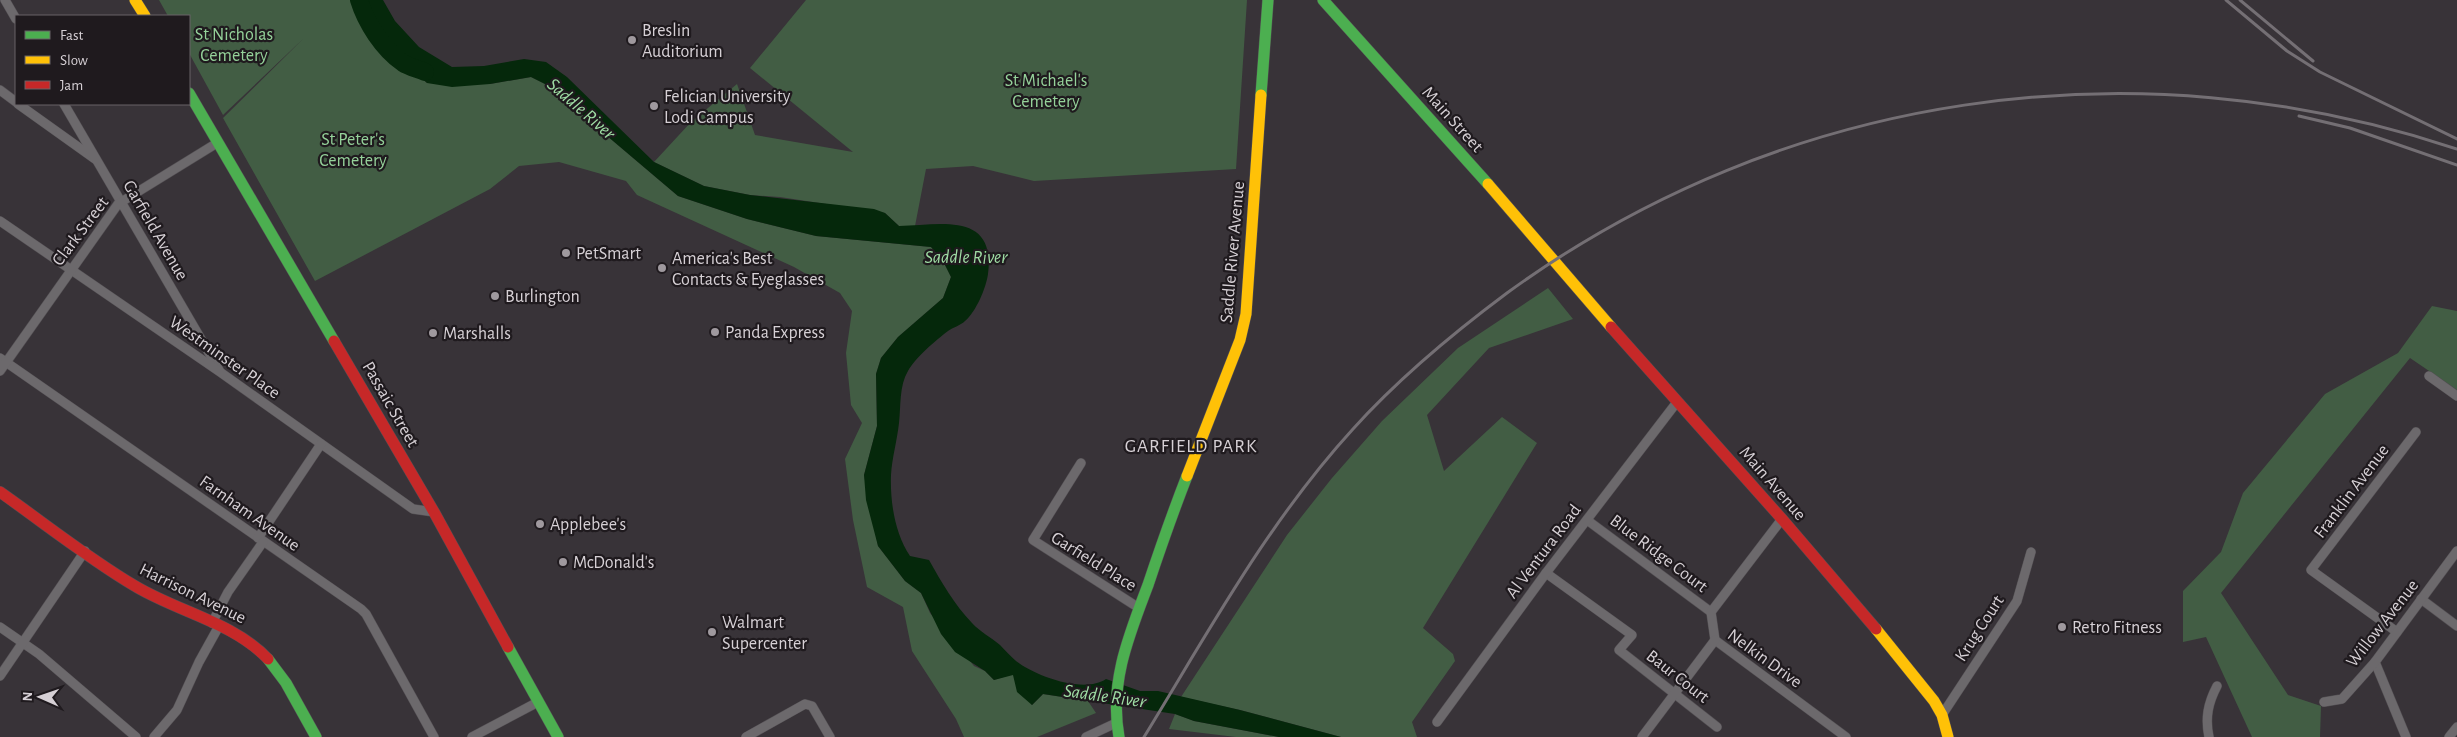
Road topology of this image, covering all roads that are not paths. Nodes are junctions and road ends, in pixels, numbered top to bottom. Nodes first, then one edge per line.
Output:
1 (5, 0) edge
2 (135, 0) edge
3 (1268, 0) edge
4 (1323, 0) edge
5 (144, 15) edge
6 (15, 17) edge
7 (0, 90) edge
8 (190, 95) edge
9 (15, 101) edge
10 (20, 105) edge
11 (65, 105) edge
12 (218, 143) junction
13 (97, 161) junction
14 (120, 202) junction
15 (0, 221) edge
16 (1554, 264) joint
17 (71, 270) junction
18 (3, 360) edge
19 (0, 371) edge
20 (220, 372) junction
21 (2429, 376) dead end
22 (2457, 396) edge
23 (1677, 402) junction
24 (2416, 432) dead end
25 (321, 444) junction
26 (1081, 463) dead end
27 (0, 492) edge
28 (434, 512) junction
29 (1587, 520) junction
30 (1782, 520) junction
31 (261, 540) junction
32 (85, 551) junction
33 (2032, 552) dead end
34 (2457, 552) edge
35 (1546, 573) junction
36 (2421, 600) junction
37 (1139, 608) junction
38 (1711, 612) junction
39 (215, 625) junction
40 (2457, 626) edge
41 (0, 627) edge
42 (2397, 632) junction
43 (1715, 640) junction
44 (23, 642) junction
45 (2375, 662) junction
46 (0, 676) edge
47 (2217, 686) dead end
48 (1674, 694) junction
49 (538, 702) junction
50 (2324, 702) dead end
51 (1942, 715) junction
52 (1115, 719) junction
53 (1437, 722) dead end
54 (1716, 727) dead end
55 (2457, 727) edge
56 (136, 737) edge
57 (154, 737) edge
58 (316, 737) edge
59 (434, 737) edge
60 (472, 737) edge
61 (558, 737) edge
62 (746, 737) edge
63 (830, 737) edge
64 (1086, 737) edge
65 (1119, 737) edge
66 (1642, 737) edge
67 (1846, 737) edge
68 (1948, 737) edge
69 (2209, 737) edge
70 (2406, 737) edge
71 (2449, 737) edge

1 - 6 street
2 - 5 street
3 - 37 street, Saddle River Avenue
4 - 16 street, Main Street
7 - 9 street
8 - 12 street, Passaic Street
10 - 13 street
11 - 13 street, Garfield Avenue
12 - 14 street, Clark Street
12 - 28 street, Passaic Street
13 - 14 street, Garfield Avenue
14 - 17 street, Clark Street
14 - 20 street, Garfield Avenue
15 - 17 street, Westminster Place
16 - 23 street, Main Avenue
17 - 18 street, Clark Street
17 - 20 street, Westminster Place
18 - 19 street, Clark Street
18 - 31 street, Farnham Avenue
20 - 25 street, Westminster Place
21 - 22 street
23 - 29 street, Al Ventura Road
23 - 30 street, Main Avenue
24 - 42 street, Franklin Avenue
25 - 28 street, Westminster Place
25 - 31 street
26 - 37 street, Garfield Place
27 - 32 street, Harrison Avenue
28 - 49 street, Passaic Street
29 - 35 street, Al Ventura Road
29 - 38 street, Blue Ridge Court
30 - 38 street
30 - 51 street, Main Avenue
31 - 39 street
31 - 59 street, Farnham Avenue
32 - 39 street, Harrison Avenue
32 - 44 street
33 - 51 street, Krug Court
34 - 36 street, Willow Avenue
35 - 48 street, Baur Court
35 - 53 street, Al Ventura Road
36 - 40 street
36 - 42 street, Willow Avenue
37 - 52 street, Saddle River Avenue
38 - 43 street
39 - 57 street
39 - 58 street, Harrison Avenue
41 - 44 street
42 - 45 street, Willow Avenue
43 - 48 street, Nelkin Drive
43 - 67 street, Nelkin Drive
44 - 46 street
44 - 56 street
45 - 50 street, Willow Avenue
45 - 70 street
47 - 69 street
48 - 54 street, Baur Court
48 - 66 street, Nelkin Drive
49 - 60 street
49 - 61 street, Passaic Street
51 - 68 street, Main Avenue
52 - 64 street
52 - 65 street, Saddle River Avenue
55 - 71 street
62 - 63 street

